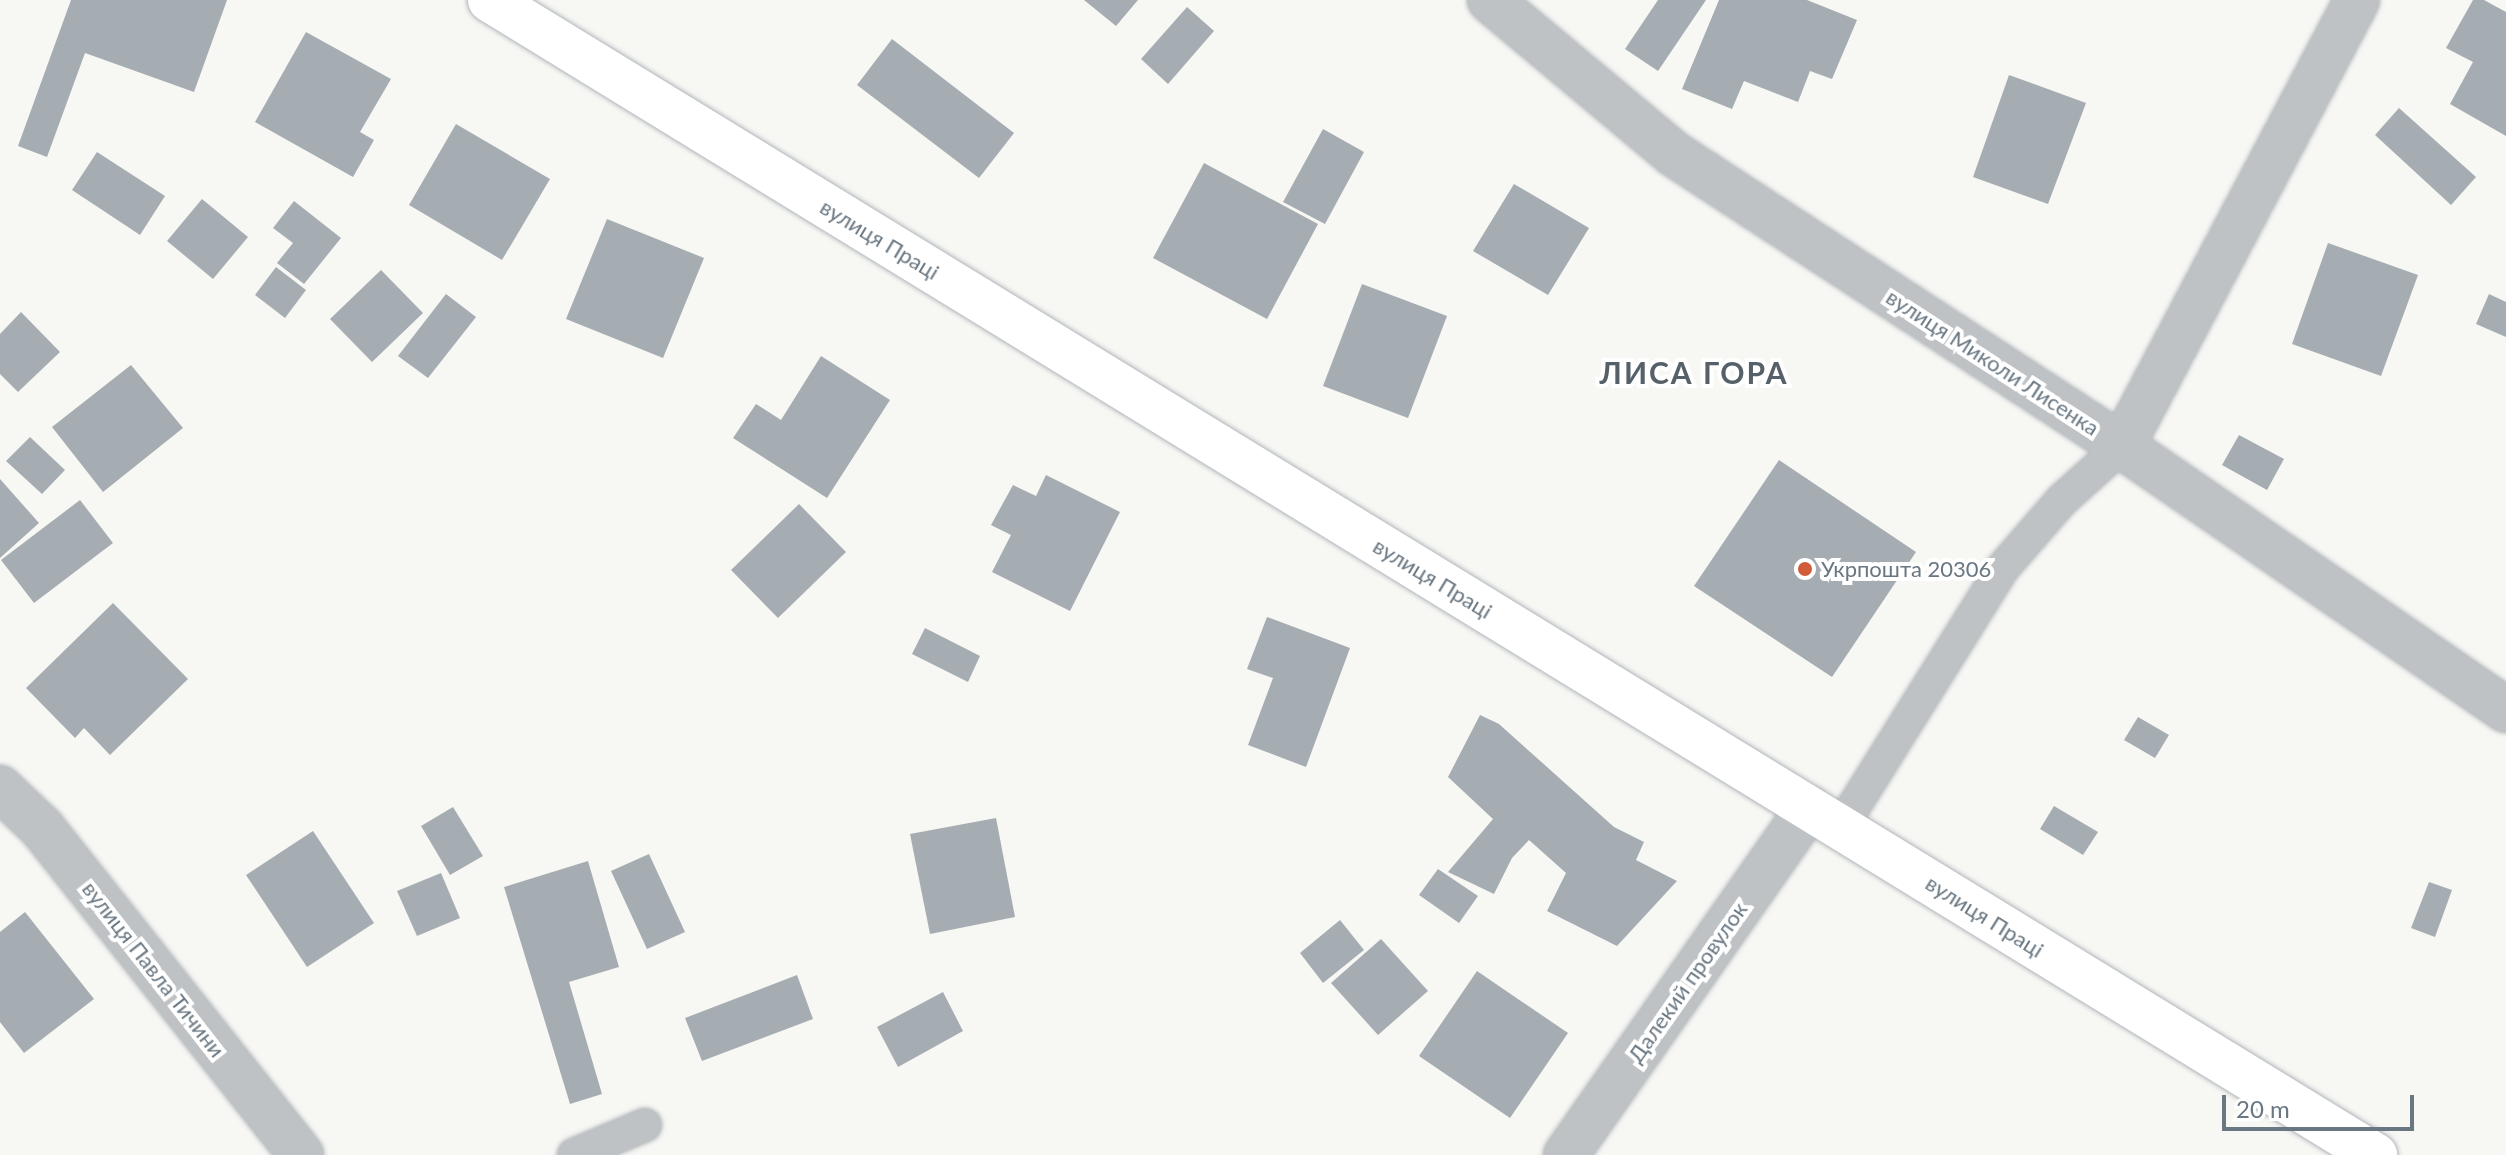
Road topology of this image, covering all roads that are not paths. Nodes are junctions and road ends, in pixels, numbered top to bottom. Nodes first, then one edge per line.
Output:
1 (490, 0) edge
2 (1490, 0) edge
3 (2357, 0) edge
4 (2122, 446) junction
5 (2506, 710) edge
6 (0, 788) edge
7 (1825, 818) junction
8 (645, 1125) dead end
9 (1577, 1151) edge
10 (301, 1155) edge
11 (574, 1155) edge
12 (2375, 1155) edge

1 - 7 main road, вулиця Праці
2 - 4 street, вулиця Миколи Лисенка
3 - 4 street
4 - 5 street, вулиця Миколи Лисенка
4 - 7 lane
6 - 10 street, вулиця Павла Тичини
7 - 9 street, Далекий провулок
7 - 12 main road, вулиця Праці
8 - 11 lane

